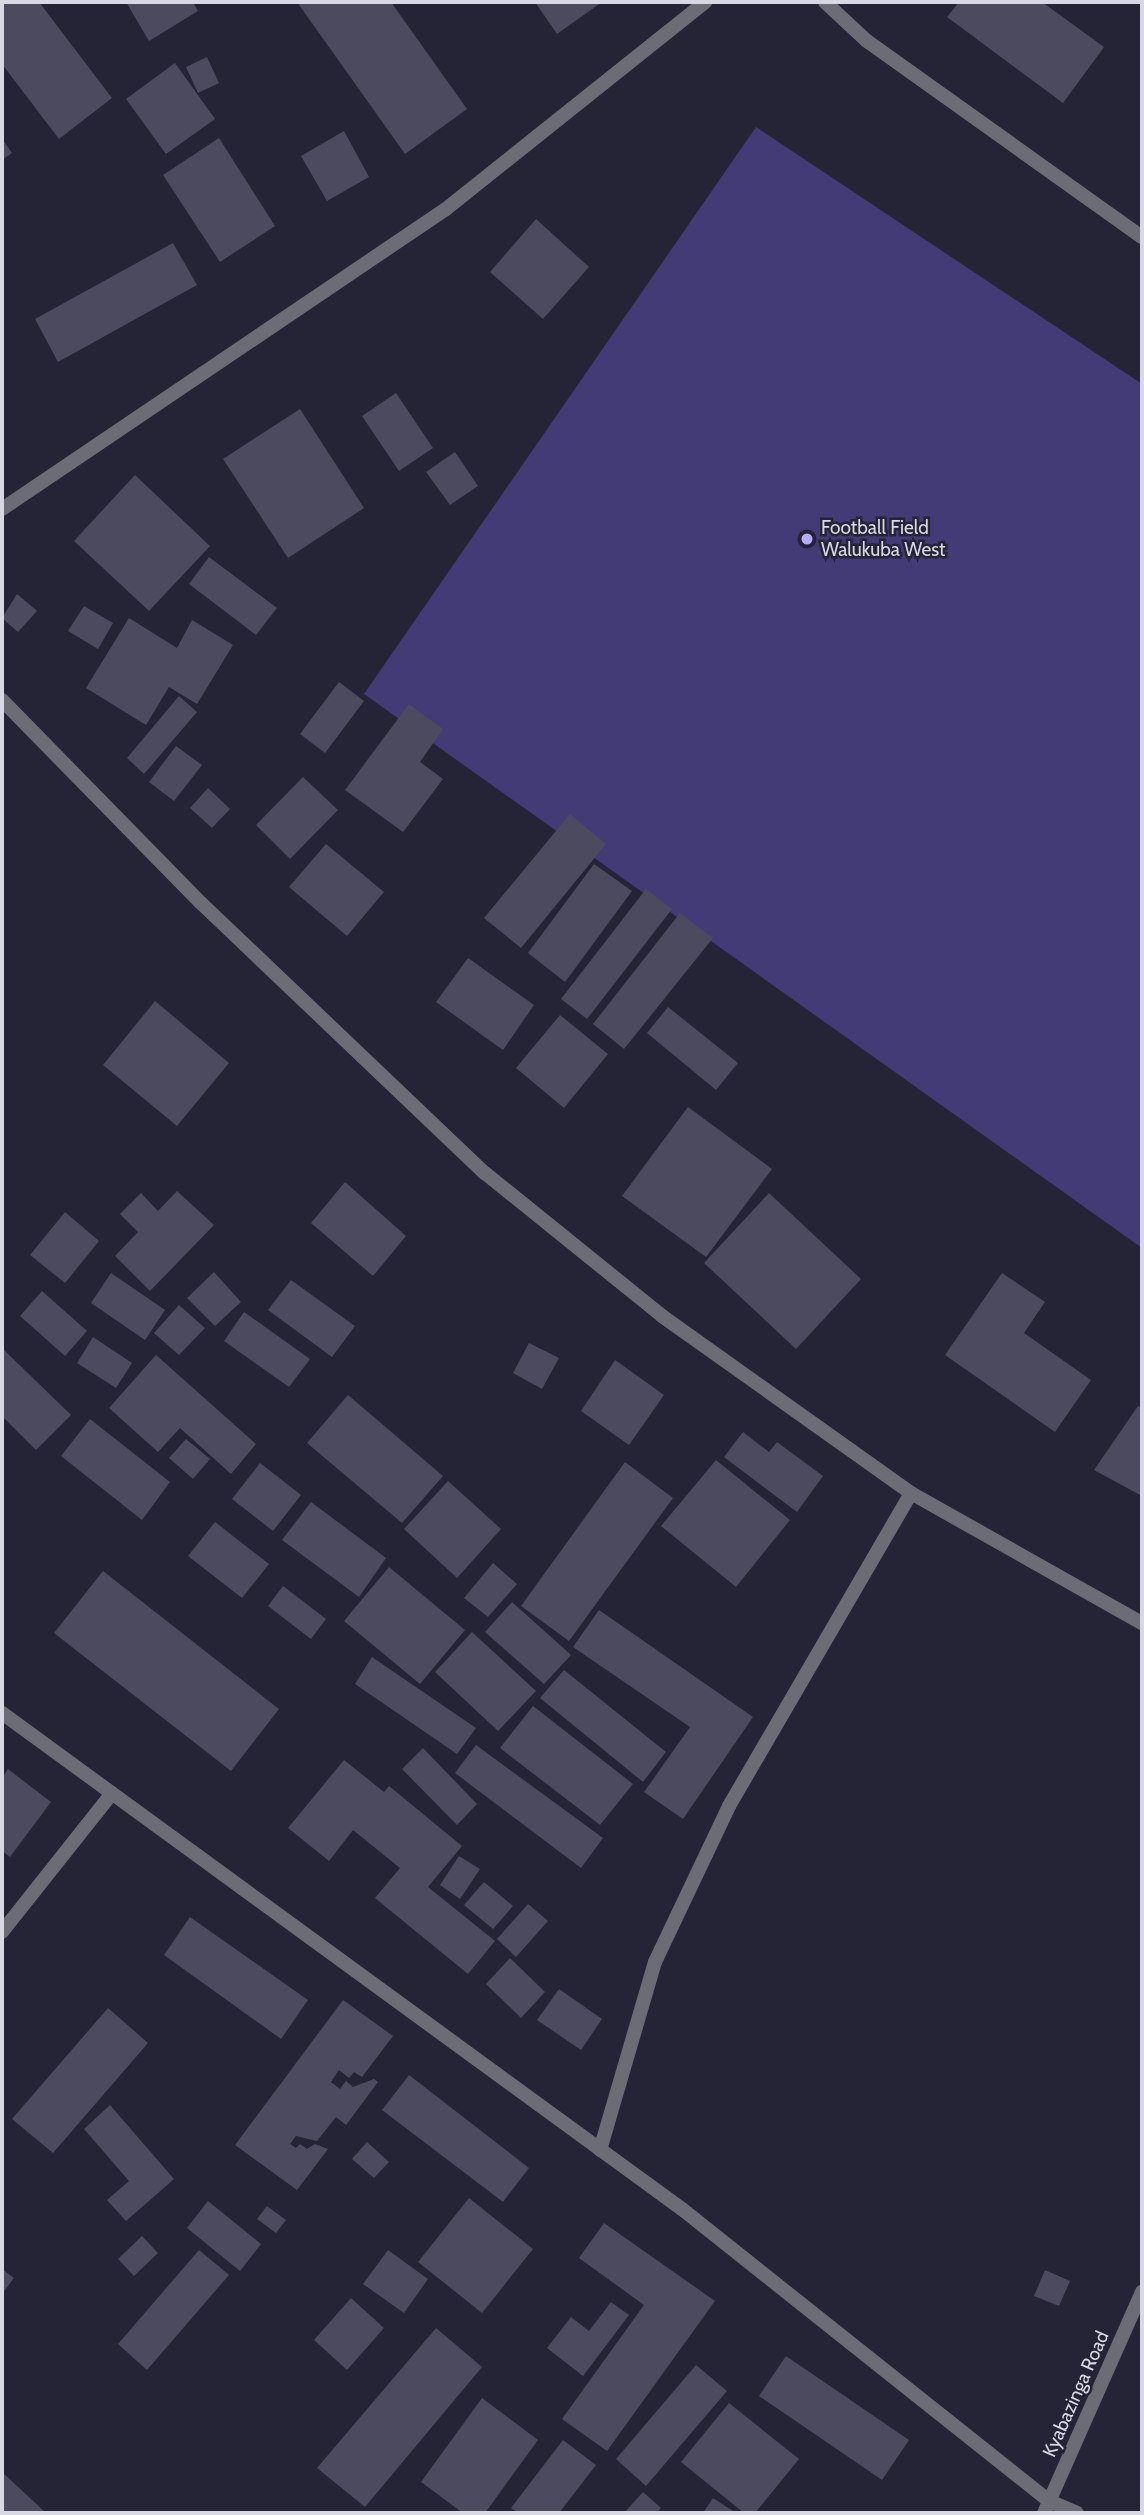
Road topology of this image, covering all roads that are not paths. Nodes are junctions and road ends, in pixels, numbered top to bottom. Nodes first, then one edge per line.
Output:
1 (705, 2) edge
2 (825, 2) edge
3 (1142, 237) edge
4 (2, 509) edge
5 (2, 700) edge
6 (911, 1493) junction
7 (1142, 1623) edge
8 (2, 1713) edge
9 (112, 1793) junction
10 (2, 1932) edge
11 (600, 2150) junction
12 (1142, 2291) edge
13 (1047, 2507) edge
14 (1077, 2513) edge

1 - 4 street
2 - 3 street
5 - 6 street
6 - 7 street
6 - 11 street
8 - 9 street
9 - 10 street
9 - 11 street
11 - 13 street
12 - 13 street, Kyabazinga Road
13 - 14 street

